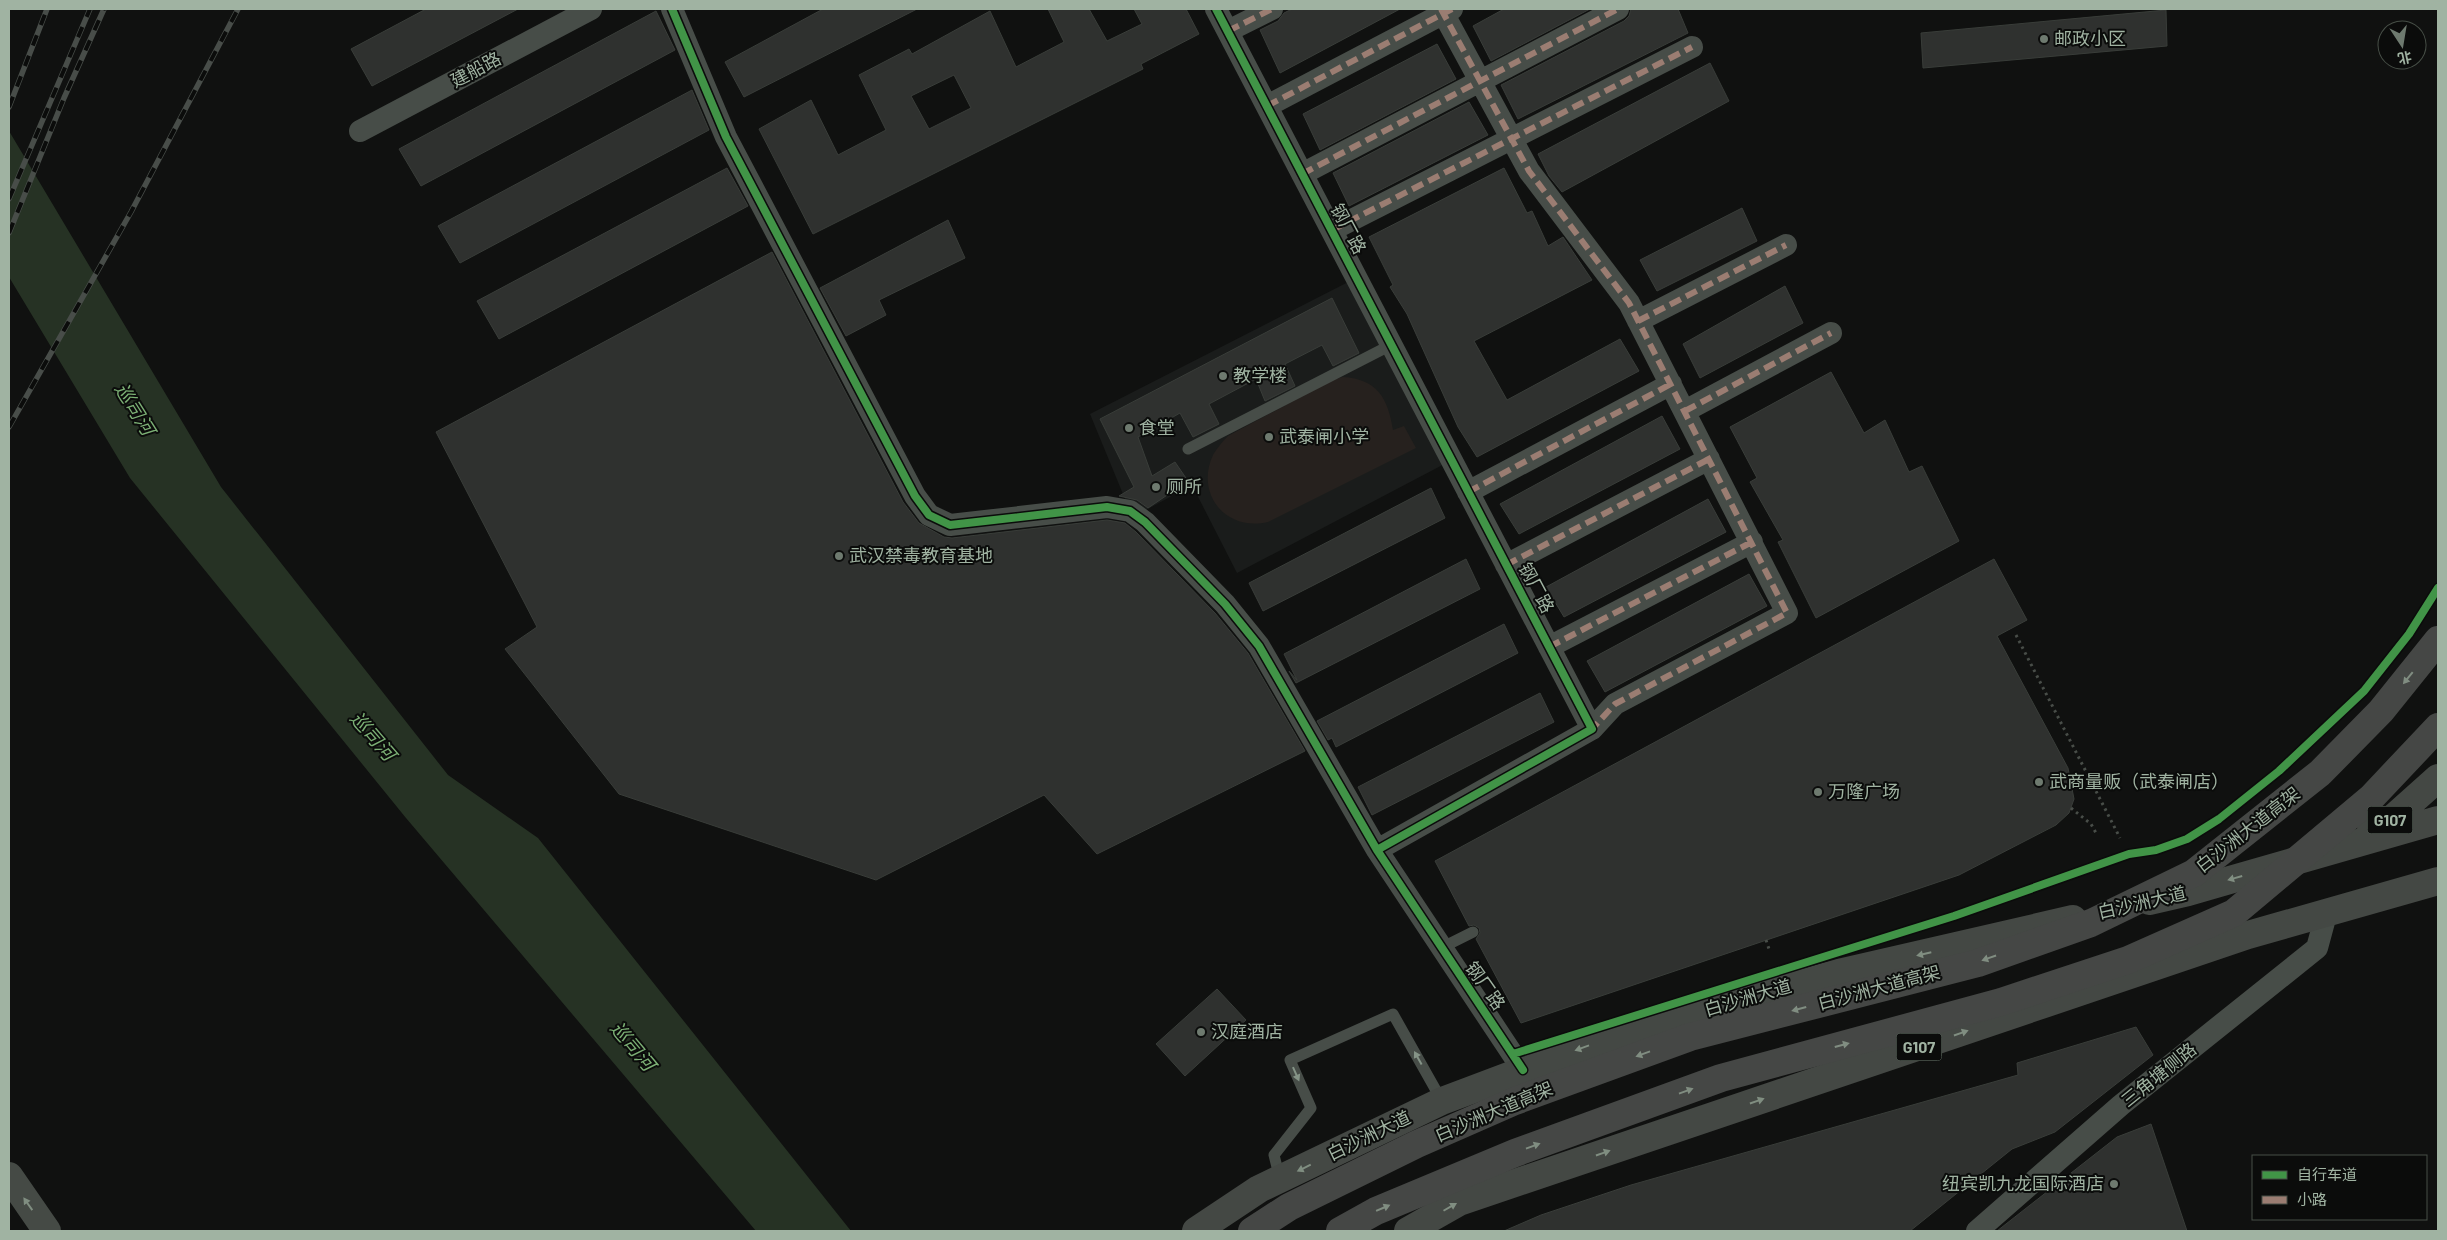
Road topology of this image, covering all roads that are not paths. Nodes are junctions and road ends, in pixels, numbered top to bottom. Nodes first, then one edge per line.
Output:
1 (591, 9) edge
2 (672, 9) edge
3 (1216, 9) edge
4 (1272, 9) edge
5 (1618, 9) edge
6 (1445, 10) edge
7 (1228, 31) junction
8 (1692, 46) dead end
9 (1480, 81) junction
10 (1267, 106) junction
11 (360, 131) dead end
12 (1511, 138) junction
13 (1302, 174) junction
14 (1332, 230) junction
15 (1786, 245) dead end
16 (1638, 321) junction
17 (1830, 333) dead end
18 (1392, 345) junction
19 (1671, 384) junction
20 (1685, 411) junction
21 (1188, 449) dead end
22 (1709, 459) junction
23 (1468, 492) junction
24 (1752, 542) junction
25 (1506, 565) junction
26 (2438, 640) edge
27 (1549, 647) junction
28 (2438, 727) edge
29 (1592, 729) junction
30 (2438, 778) edge
31 (2438, 820) edge
32 (1377, 850) junction
33 (2332, 850) junction
34 (2438, 881) edge
35 (2327, 911) junction
36 (1473, 932) dead end
37 (1441, 948) junction
38 (1523, 1070) junction
39 (1442, 1101) junction
40 (9, 1176) edge
41 (1280, 1179) junction
42 (9, 1208) edge
43 (24, 1231) edge
44 (47, 1231) edge
45 (1196, 1231) edge
46 (1252, 1231) edge
47 (1340, 1231) edge
48 (1408, 1231) edge
49 (1977, 1231) edge

1 - 11 street, 建船路
2 - 32 street, 钢厂路
3 - 7 street, 钢厂路
4 - 7 street
5 - 9 street
6 - 9 street
6 - 10 street
7 - 10 street, 钢厂路
8 - 12 street
9 - 12 street
9 - 13 street
10 - 13 street, 钢厂路
12 - 14 street
12 - 16 street
13 - 14 street, 钢厂路
14 - 18 street, 钢厂路
15 - 16 street
16 - 19 street
17 - 20 street
18 - 21 lane
18 - 23 street, 钢厂路
19 - 20 street
19 - 23 street
20 - 22 street
22 - 24 street
22 - 25 street
23 - 25 street, 钢厂路
24 - 27 street
24 - 29 street
25 - 27 street, 钢厂路
26 -> 46 highway, 白沙洲大道高架, bridge
27 - 29 street, 钢厂路
47 -> 28 highway, bridge
29 - 32 street
30 - 33 main road, 白沙洲大道 / G107
31 - 33 main road, 白沙洲大道 / G107
32 - 37 street, 钢厂路
33 -> 38 main road, 白沙洲大道 / G107
34 - 35 main road, G107
48 -> 35 main road, G107
35 - 49 street, 三角塘侧路
36 - 37 lane
37 - 38 street, 钢厂路
38 - 39 main road, 白沙洲大道 / G107
39 -> 41 main road, 白沙洲大道 / G107
39 -> 41 lane
44 -> 40 main road
41 - 45 main road, 白沙洲大道 / G107
42 - 43 main road

